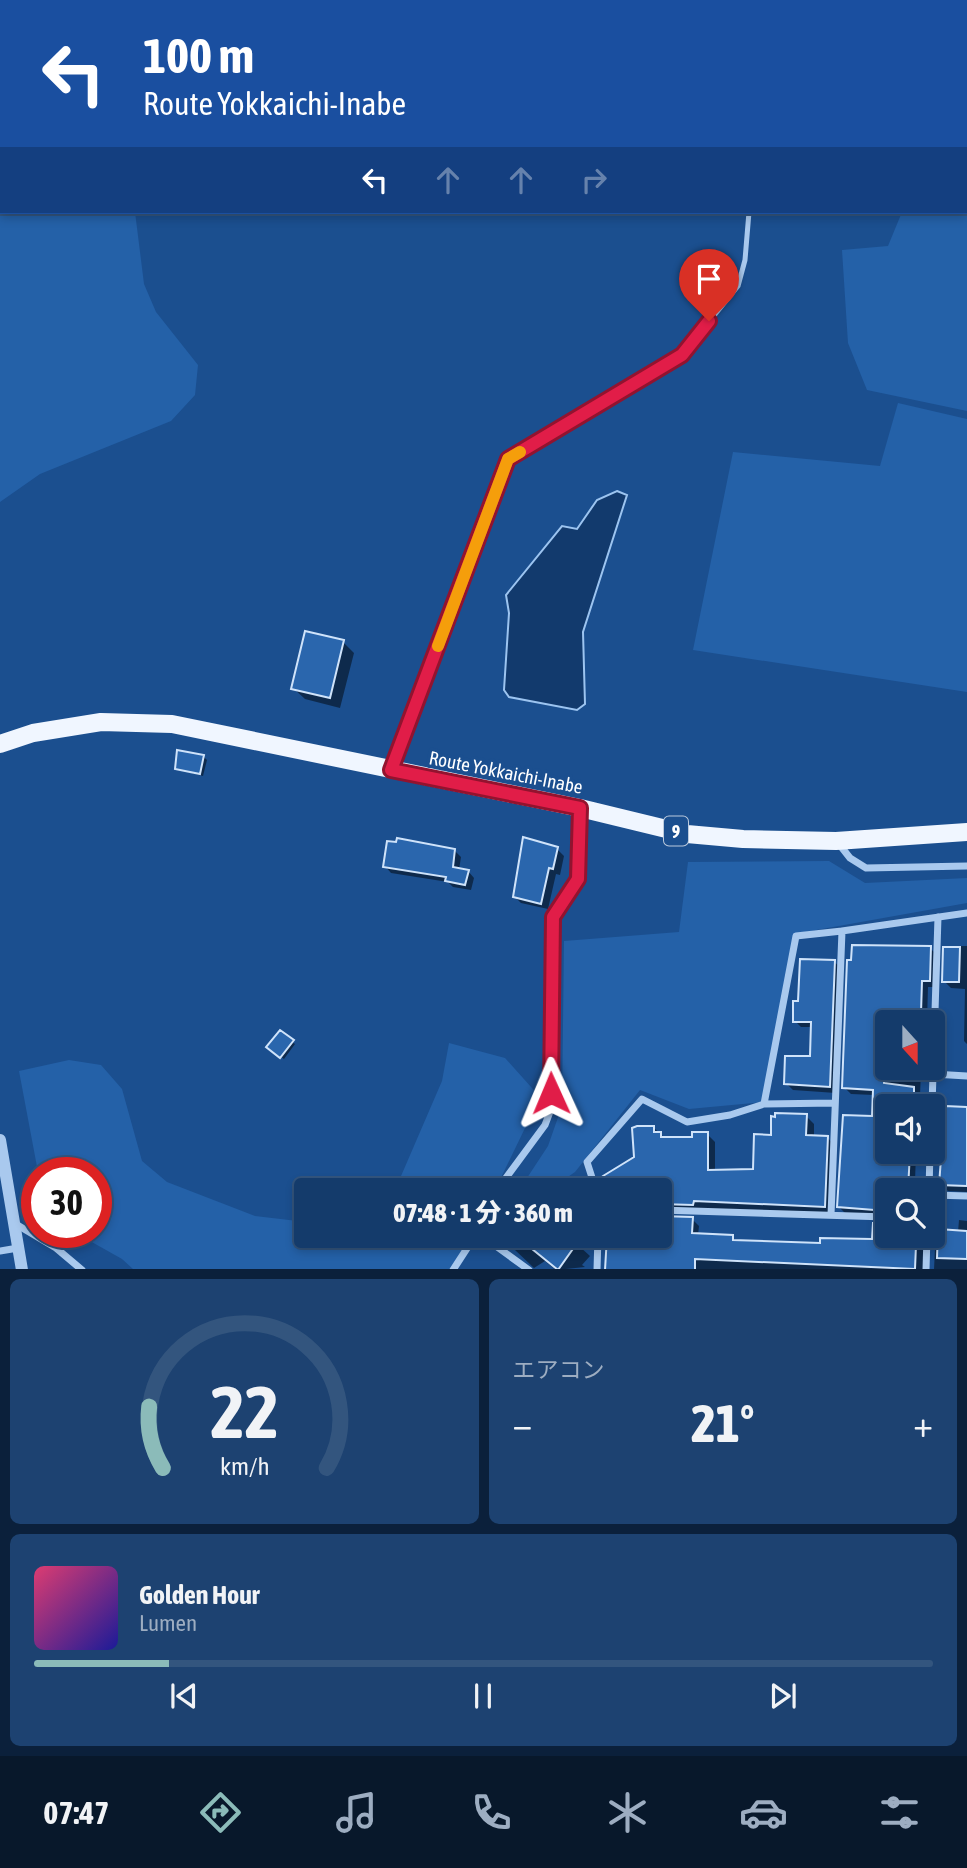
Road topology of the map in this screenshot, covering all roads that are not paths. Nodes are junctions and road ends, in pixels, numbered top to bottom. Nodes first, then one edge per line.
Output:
1 (749, 214) edge
2 (0, 744) edge
3 (391, 770) junction
4 (580, 808) junction
5 (967, 832) edge
6 (836, 841) junction
7 (967, 866) edge
8 (967, 913) edge
9 (938, 917) junction
10 (842, 931) junction
11 (935, 1010) edge
12 (945, 1075) edge
13 (967, 1076) edge
14 (835, 1103) junction
15 (764, 1104) junction
16 (0, 1140) edge
17 (506, 1178) edge
18 (592, 1178) edge
19 (945, 1195) edge
20 (967, 1196) edge
21 (672, 1210) edge
22 (831, 1215) junction
23 (875, 1217) edge
24 (14, 1222) junction
25 (18, 1248) junction
26 (467, 1248) edge
27 (499, 1248) edge
28 (598, 1248) edge
29 (927, 1248) edge
30 (0, 1251) edge
31 (22, 1269) edge
32 (82, 1269) edge
33 (453, 1269) edge
34 (529, 1269) edge
35 (597, 1269) edge
36 (926, 1269) edge

1 - 3 lane
2 - 3 main road, Route Yokkaichi-Inabe / 9
3 - 4 main road, Route Yokkaichi-Inabe / 9
4 - 6 main road, Route Yokkaichi-Inabe / 9
4 - 17 street
5 - 6 main road, Route Yokkaichi-Inabe / 9
6 - 7 street
8 - 9 street
9 - 10 street
9 - 11 street
10 - 14 street
10 - 15 street
12 - 13 street
14 - 15 street
14 - 22 street
15 - 18 street
16 - 24 street
19 - 20 street
21 - 22 street
22 - 23 street
24 - 25 street
24 - 32 street
25 - 30 street
25 - 31 street
26 - 33 street
27 - 34 street
28 - 35 street
29 - 36 street

